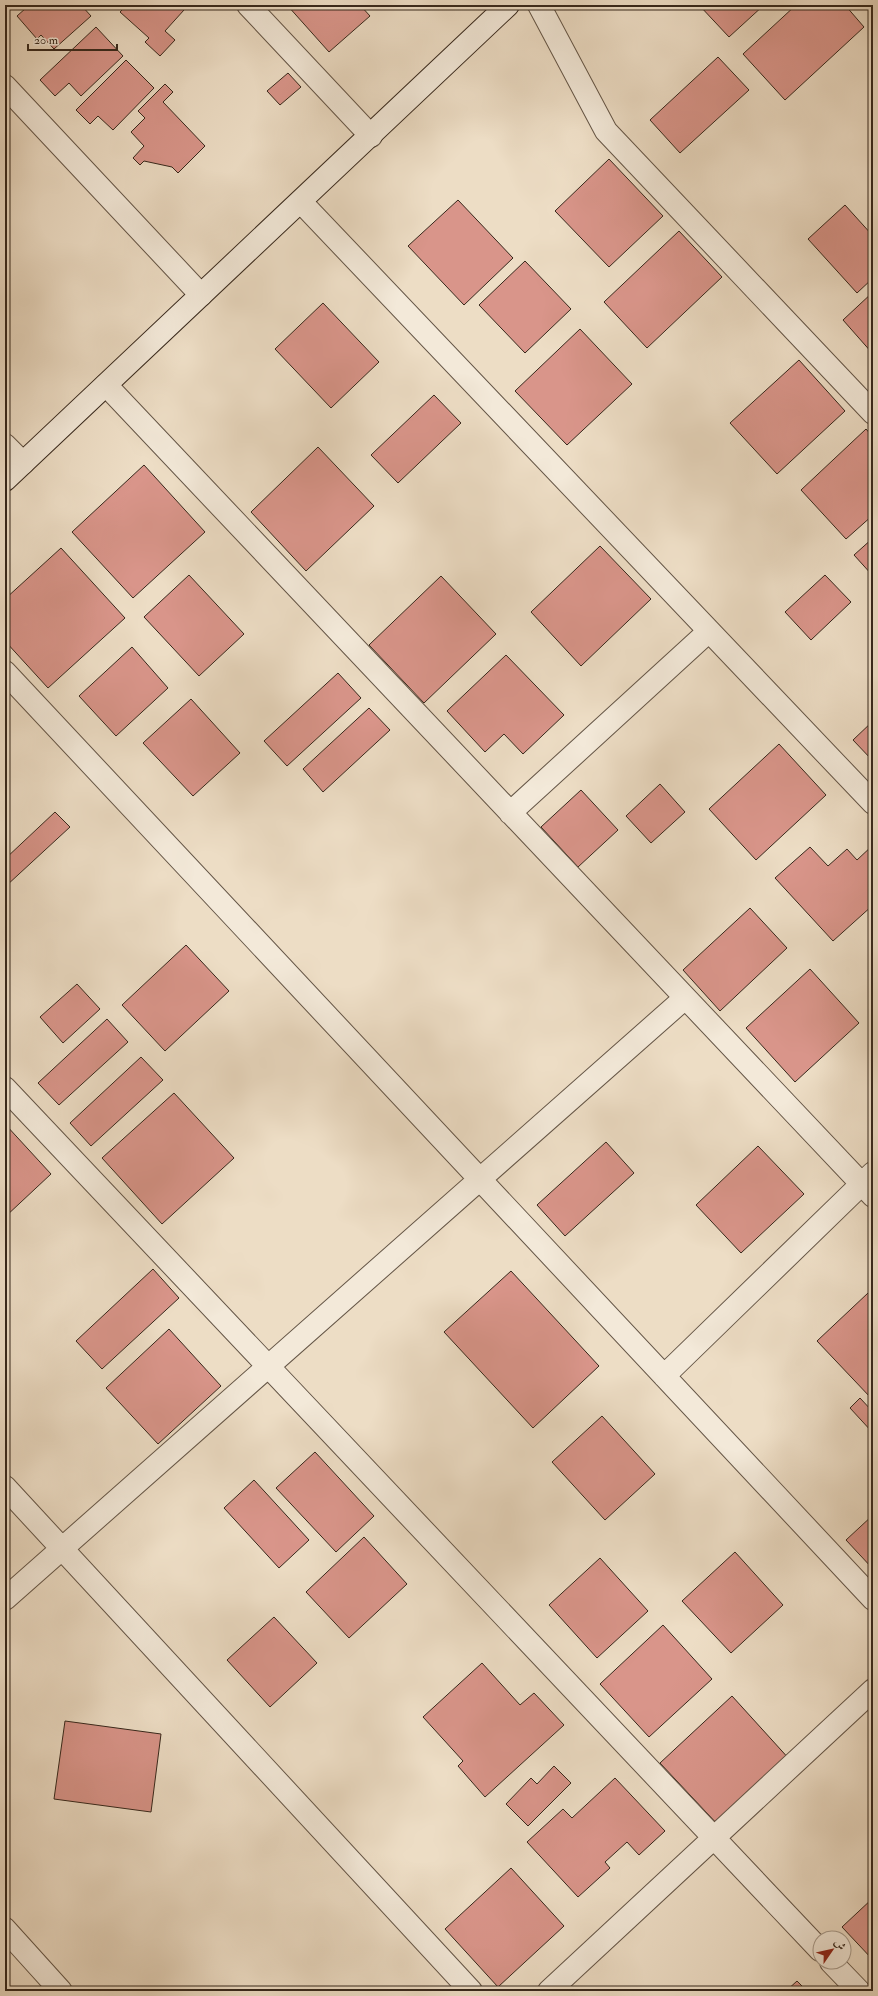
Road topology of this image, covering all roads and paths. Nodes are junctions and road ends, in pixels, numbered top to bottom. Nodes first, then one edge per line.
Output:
1 (248, 5) edge
2 (508, 5) edge
3 (539, 5) edge
4 (5, 86) edge
5 (371, 136) junction
6 (301, 202) junction
7 (201, 295) junction
8 (106, 385) junction
9 (873, 413) edge
10 (5, 445) edge
11 (23, 463) junction
12 (5, 480) edge
13 (709, 631) junction
14 (5, 672) edge
15 (873, 802) edge
16 (510, 813) junction
17 (685, 998) junction
18 (5, 1088) edge
19 (480, 1179) junction
20 (869, 1185) edge
21 (268, 1366) junction
22 (664, 1376) junction
23 (5, 1487) edge
24 (62, 1549) junction
25 (5, 1599) edge
26 (873, 1599) edge
27 (873, 1690) edge
28 (714, 1838) junction
29 (5, 1929) edge
30 (812, 1942) edge
31 (839, 1970) edge
32 (61, 1991) edge
33 (471, 1991) edge
34 (549, 1991) edge
35 (859, 1991) edge

1 - 5 street
2 - 5 street
3 - 9 street
4 - 7 street
5 - 6 street
6 - 7 street
6 - 13 street
7 - 8 street
8 - 11 street
8 - 16 street
10 - 11 street
11 - 12 street
13 - 15 street
13 - 16 street
14 - 19 street
16 - 17 street
17 - 19 street
17 - 20 street
18 - 21 street
19 - 21 street
19 - 22 street
20 - 22 street
21 - 24 street
21 - 28 street
22 - 26 street
23 - 24 street
24 - 25 street
24 - 33 street
27 - 28 street
28 - 30 street
28 - 34 street
29 - 32 street
31 - 35 street

